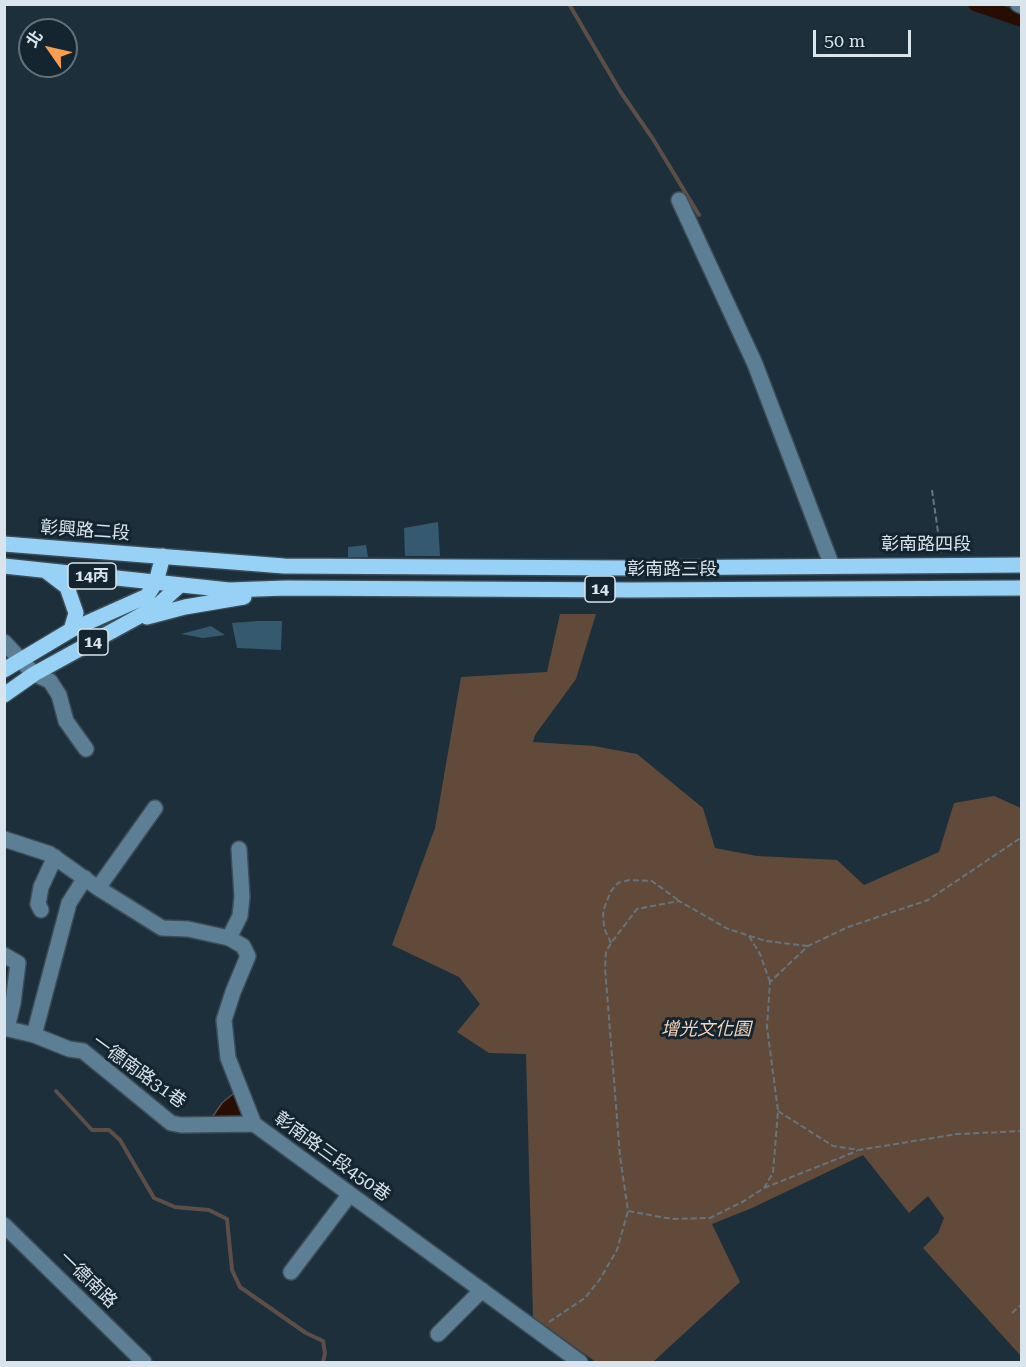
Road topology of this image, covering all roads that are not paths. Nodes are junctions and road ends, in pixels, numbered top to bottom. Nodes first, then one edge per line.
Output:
1 (679, 200) dead end
2 (4, 544) edge
3 (163, 556) junction
4 (1022, 565) edge
5 (4, 566) edge
6 (832, 566) junction
7 (46, 571) junction
8 (156, 582) junction
9 (179, 586) junction
10 (286, 588) junction
11 (1022, 588) edge
12 (132, 620) junction
13 (71, 630) junction
14 (4, 642) edge
15 (20, 659) junction
16 (4, 670) edge
17 (34, 674) junction
18 (4, 695) edge
19 (86, 749) dead end
20 (155, 808) dead end
21 (4, 838) edge
22 (239, 849) dead end
23 (55, 857) junction
24 (91, 883) junction
25 (41, 910) dead end
26 (229, 938) junction
27 (4, 955) edge
28 (6, 1028) edge
29 (34, 1035) junction
30 (254, 1124) junction
31 (351, 1194) junction
32 (4, 1226) edge
33 (291, 1272) dead end
34 (482, 1290) junction
35 (438, 1334) dead end
36 (144, 1362) edge
37 (580, 1362) edge

1 - 6 street
2 - 3 main road, 彰興路二段 / 14丙
3 - 6 main road, 彰南路三段 / 14
3 - 8 main road
3 - 9 main road
4 - 6 main road, 彰南路四段 / 14
5 - 7 main road, 14丙
7 - 8 main road, 14丙
7 - 13 main road
8 - 9 main road, 14丙
8 - 13 main road, 14
9 - 10 main road, 彰南路三段 / 14
9 - 12 main road, 14
10 - 11 main road, 彰南路三段 / 14
10 - 12 main road
12 - 17 main road, 14
13 - 15 main road, 14
14 - 15 street
15 - 16 main road, 14
15 - 17 street
17 - 18 main road, 14
17 - 19 street
20 - 24 street
21 - 23 street
22 - 26 street
23 - 24 street
23 - 25 street
24 - 26 street
24 - 29 street
26 - 30 street, 彰南路三段450巷
27 - 28 street
28 - 29 street, 一德南路31巷
29 - 30 street, 一德南路31巷
30 - 31 street, 彰南路三段450巷
31 - 33 street
31 - 34 street, 彰南路三段450巷
32 - 36 street, 一德南路
34 - 35 street
34 - 37 street, 彰南路三段450巷

